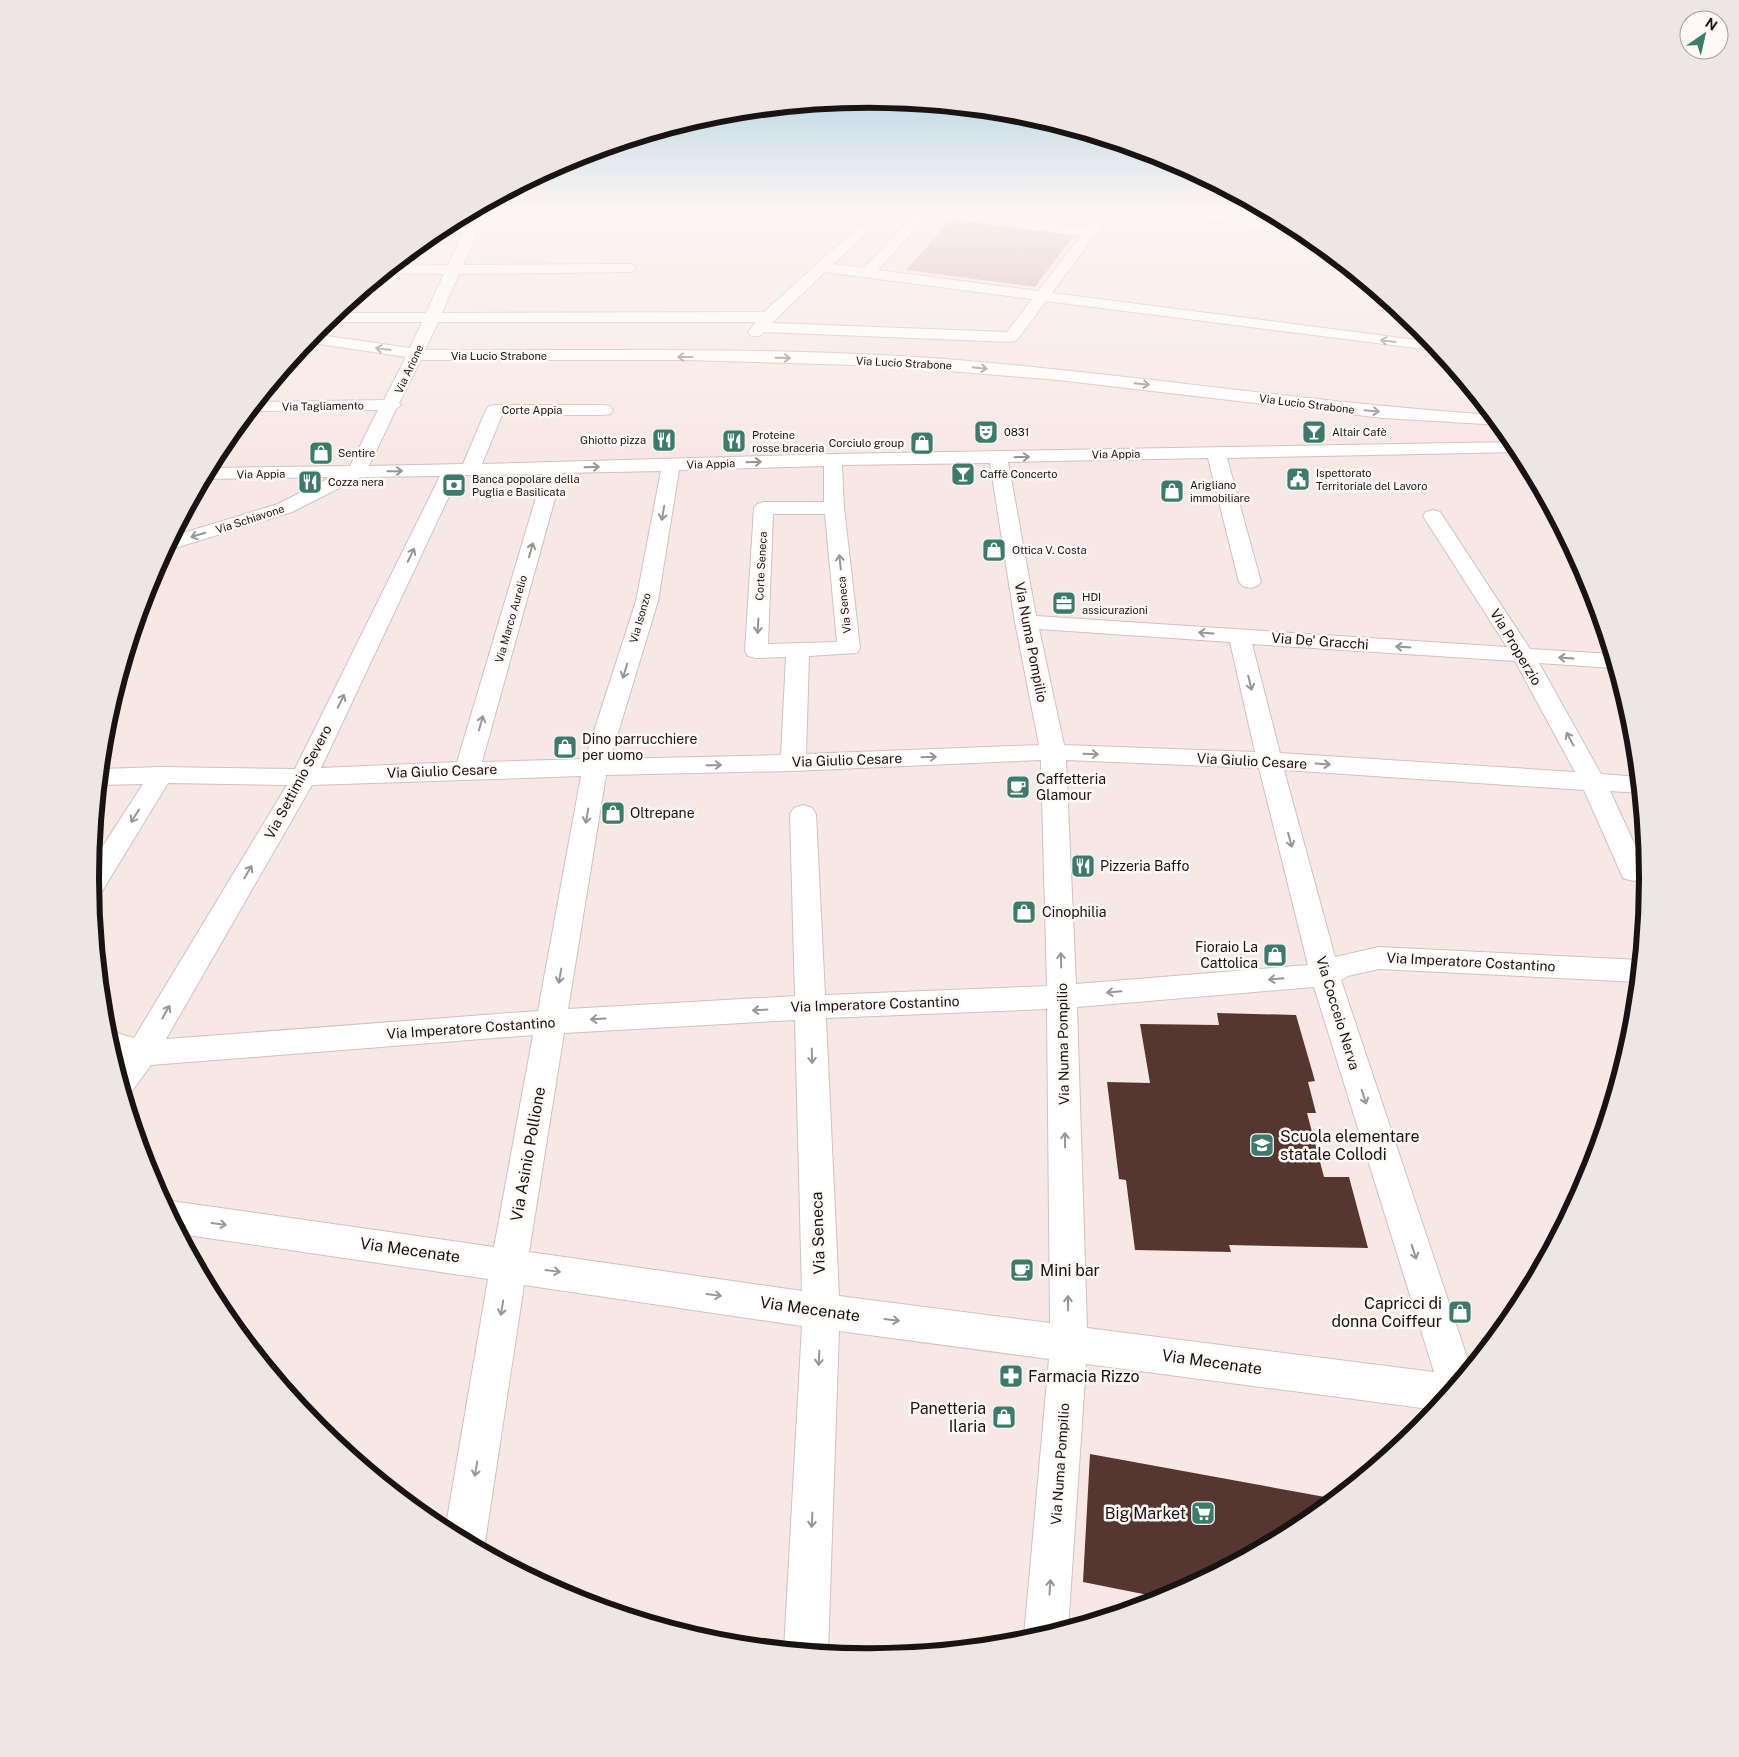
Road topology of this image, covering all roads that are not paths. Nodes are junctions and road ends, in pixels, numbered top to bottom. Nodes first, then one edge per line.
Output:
1 (445, 291) edge
2 (796, 291) edge
3 (1002, 291) edge
4 (1048, 291) edge
5 (1044, 297) junction
6 (340, 318) edge
7 (432, 318) junction
8 (764, 322) junction
9 (318, 339) edge
10 (1427, 346) edge
11 (415, 355) junction
12 (734, 357) junction
13 (392, 404) junction
14 (260, 407) edge
15 (604, 410) dead end
16 (1489, 420) edge
17 (1508, 447) edge
18 (1216, 452) junction
19 (998, 457) junction
20 (833, 460) junction
21 (671, 465) junction
22 (554, 468) junction
23 (461, 470) junction
24 (356, 472) junction
25 (214, 474) edge
26 (834, 508) junction
27 (1433, 516) dead end
28 (176, 541) edge
29 (1250, 582) dead end
30 (1026, 622) junction
31 (1238, 635) junction
32 (798, 650) junction
33 (1523, 655) junction
34 (1608, 661) edge
35 (1053, 752) junction
36 (1269, 761) junction
37 (793, 762) junction
38 (595, 768) junction
39 (467, 770) junction
40 (160, 775) junction
41 (105, 776) edge
42 (304, 776) junction
43 (1593, 782) junction
44 (1635, 785) edge
45 (803, 814) dead end
46 (1633, 871) dead end
47 (99, 873) edge
48 (1635, 971) edge
49 (1325, 974) junction
50 (1062, 997) junction
51 (810, 1007) junction
52 (552, 1022) junction
53 (118, 1045) edge
54 (142, 1052) junction
55 (125, 1077) edge
56 (177, 1218) edge
57 (509, 1264) junction
58 (821, 1311) junction
59 (1069, 1342) junction
60 (1455, 1379) edge
61 (1445, 1391) edge
62 (465, 1534) edge
63 (1047, 1628) edge
64 (806, 1647) edge

1 - 7 street, Via Arione
2 - 8 street
3 - 5 street
4 - 5 street
5 - 8 street
10 -> 5 street
6 - 7 street
7 - 8 street
7 - 11 street, Via Arione
8 - 12 street
11 -> 9 street, Via Lucio Strabone
12 -> 11 street, Via Lucio Strabone
11 - 13 street, Via Arione
12 -> 16 street, Via Lucio Strabone
13 - 14 street, Via Tagliamento
13 - 24 street, Via Arione
15 - 23 street, Corte Appia
17 - 18 street, Via Appia
19 -> 18 street, Via Appia
18 - 29 street
19 - 20 street, Via Appia
19 - 30 street, Via Numa Pompilio
21 -> 20 street, Via Appia
20 - 26 street, Via Seneca
22 -> 21 street, Via Appia
21 -> 38 street, Via Isonzo
22 - 23 street, Via Appia
39 -> 22 street, Via Marco Aurelio
24 -> 23 street, Via Appia
42 -> 23 street, Via Settimio Severo
24 - 25 street, Via Appia
24 -> 28 street, Via Schiavone
32 -> 26 street, Via Seneca
26 -> 32 street, Corte Seneca
27 - 33 street, Via Properzio
31 -> 30 street, Via De' Gracchi
30 - 35 street, Via Numa Pompilio
33 -> 31 street, Via De' Gracchi
31 -> 36 street, Via Cocceio Nerva
32 - 37 street
34 -> 33 street, Via De' Gracchi
43 -> 33 street, Via Properzio
35 -> 36 street, Via Giulio Cesare
37 -> 35 street, Via Giulio Cesare
50 -> 35 street, Via Numa Pompilio
36 -> 43 street, Via Giulio Cesare
36 -> 49 street, Via Cocceio Nerva
38 -> 37 street, Via Giulio Cesare
38 - 39 street, Via Giulio Cesare
38 -> 52 street, Via Asinio Pollione
39 - 42 street, Via Giulio Cesare
40 - 41 street, Via Giulio Cesare
40 - 42 street, Via Giulio Cesare
40 -> 47 street
54 -> 42 street, Via Settimio Severo
43 - 44 street, Via Giulio Cesare
43 - 46 street
45 - 51 street, Via Seneca
48 - 49 street, Via Imperatore Costantino
49 -> 50 street, Via Imperatore Costantino
49 -> 60 street, Via Cocceio Nerva
50 - 51 street, Via Imperatore Costantino
59 -> 50 street, Via Numa Pompilio
51 -> 52 street, Via Imperatore Costantino
51 -> 58 street, Via Seneca
52 - 54 street, Via Imperatore Costantino
52 - 57 street, Via Asinio Pollione
53 - 54 street, Via Imperatore Costantino
54 - 55 street, Via Settimio Severo
56 -> 57 street, Via Mecenate
57 -> 58 street, Via Mecenate
57 -> 62 street, Via Asinio Pollione
58 -> 59 street, Via Mecenate
58 -> 64 street, Via Seneca
59 - 61 street, Via Mecenate
63 -> 59 street, Via Numa Pompilio

